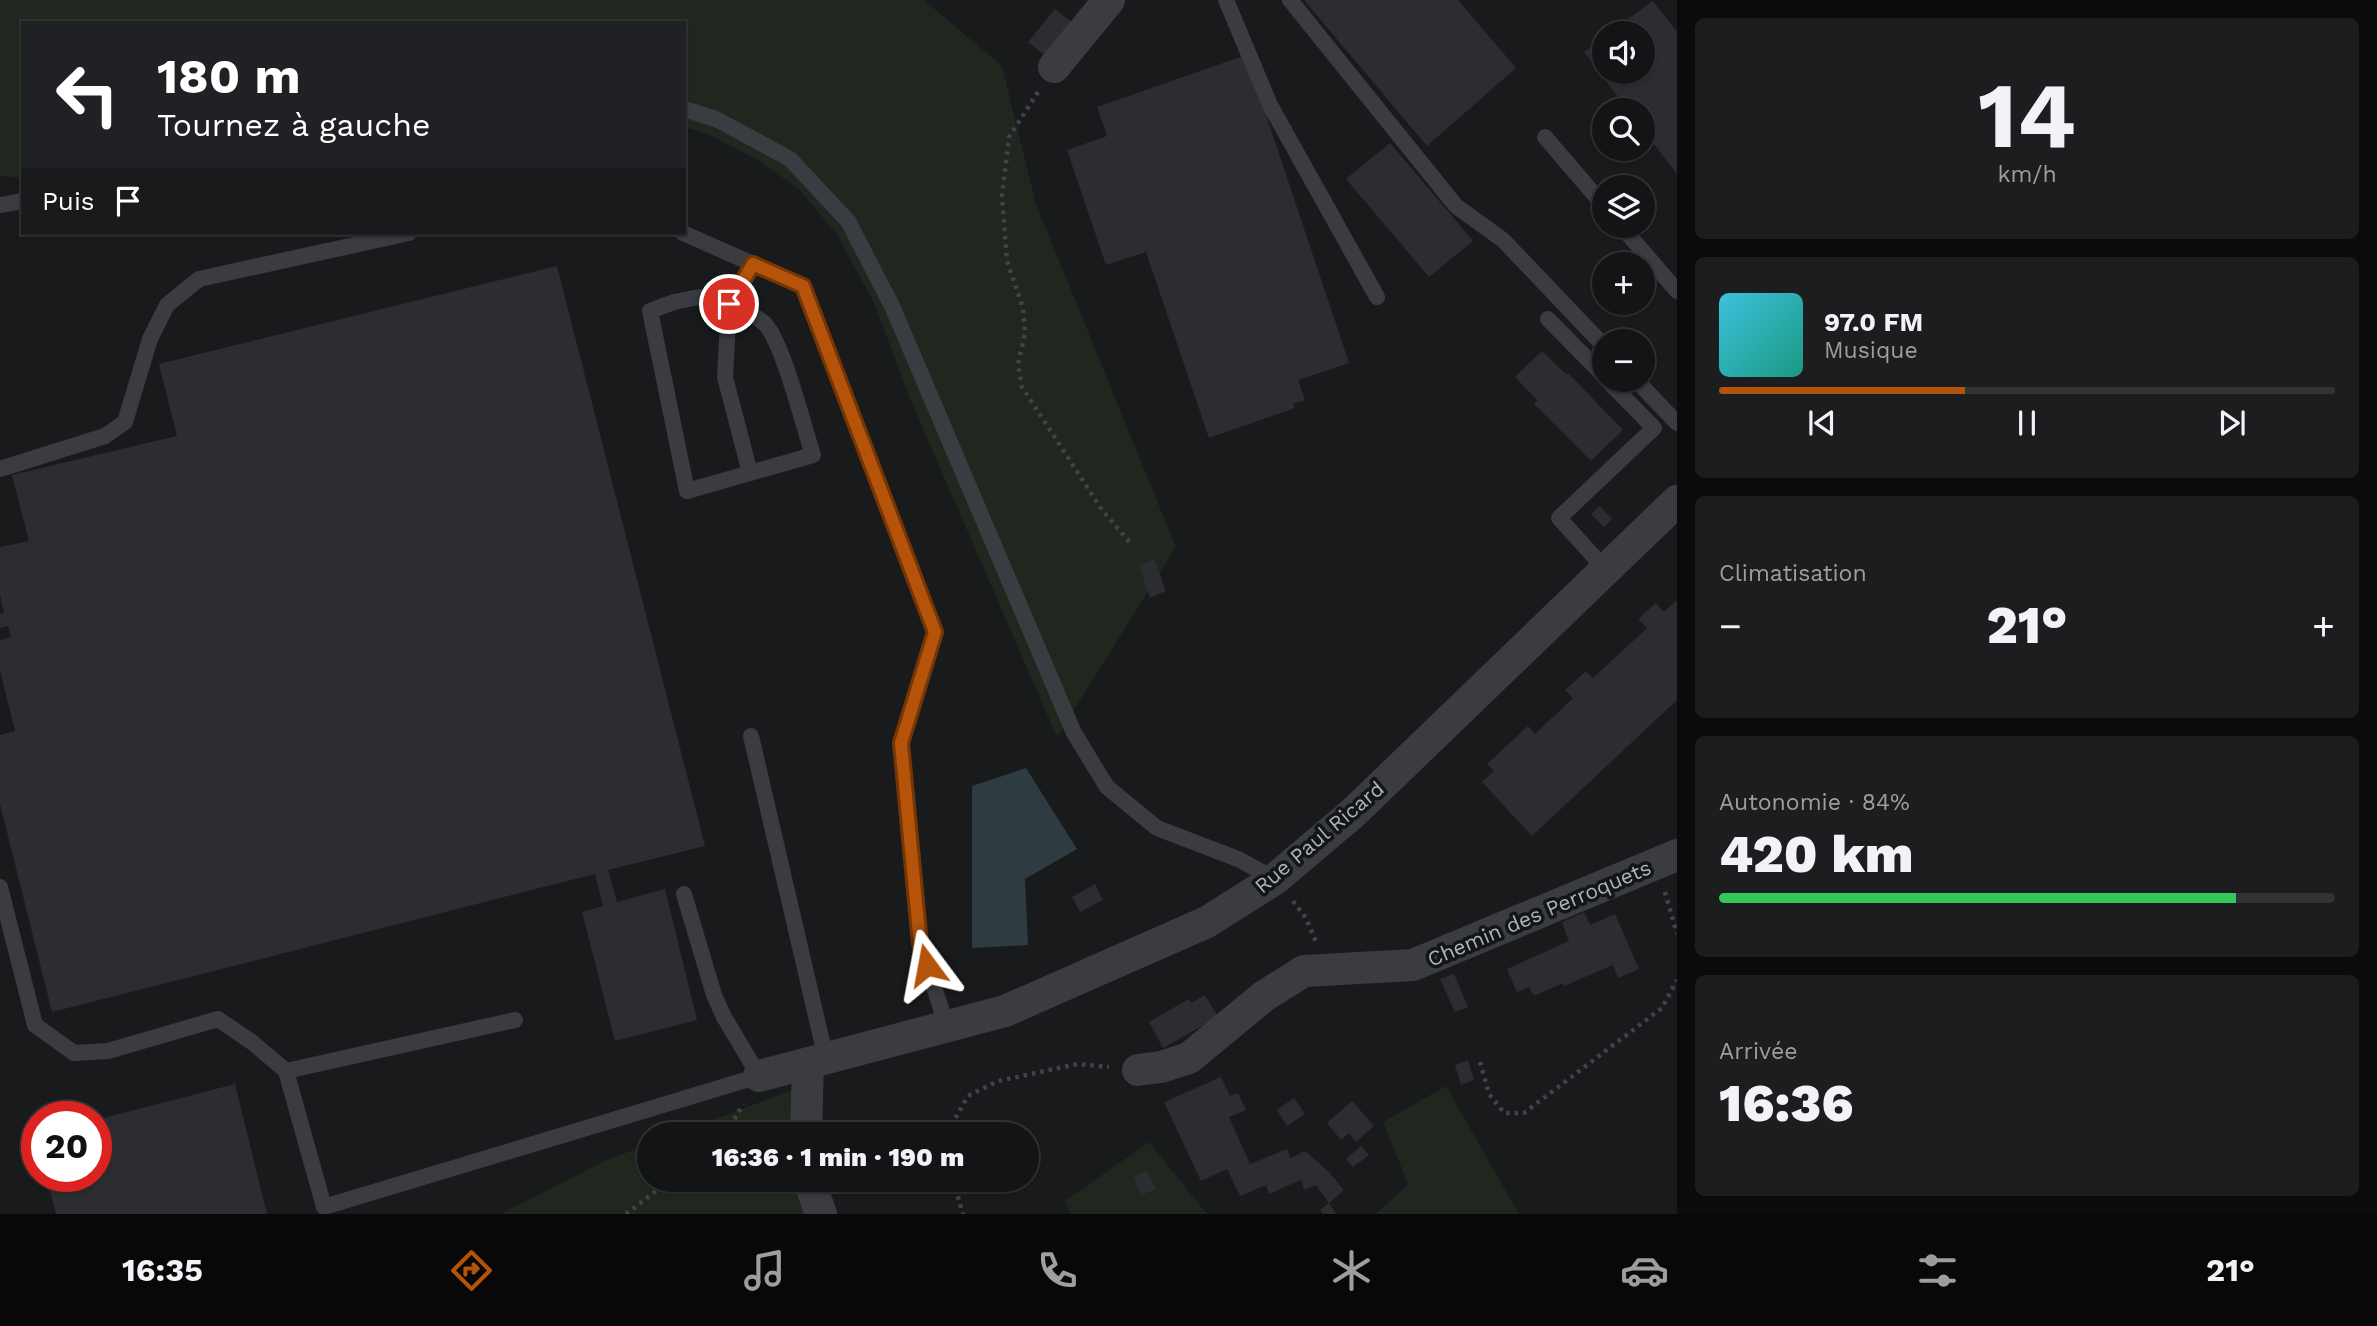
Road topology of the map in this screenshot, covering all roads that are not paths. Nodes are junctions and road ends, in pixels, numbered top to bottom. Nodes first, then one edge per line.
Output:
1 (1109, 0) edge
2 (1226, 0) edge
3 (1290, 0) edge
4 (1054, 67) road end
5 (686, 110) edge
6 (1545, 137) dead end
7 (1592, 192) edge
8 (21, 201) edge
9 (0, 205) edge
10 (686, 234) edge
11 (401, 235) edge
12 (1631, 238) edge
13 (753, 264) junction
14 (1677, 291) edge
15 (1377, 297) dead end
16 (729, 304) junction
17 (1548, 319) dead end
18 (1592, 333) edge
19 (1592, 365) edge
20 (1619, 392) edge
21 (1647, 392) edge
22 (1677, 423) edge
23 (0, 469) edge
24 (750, 473) junction
25 (1677, 501) edge
26 (1606, 570) junction
27 (751, 736) dead end
28 (1667, 860) edge
29 (1275, 879) junction
30 (0, 887) edge
31 (684, 894) dead end
32 (515, 1020) dead end
33 (947, 1027) junction
34 (817, 1061) junction
35 (1138, 1070) road end
36 (286, 1071) junction
37 (759, 1076) junction
38 (808, 1122) edge
39 (813, 1192) edge
40 (821, 1214) edge

1 - 4 street
2 - 15 lane
3 - 18 lane
5 - 29 lane
6 - 7 lane
8 - 9 lane
10 - 13 lane
11 - 23 lane
12 - 14 lane
13 - 16 lane
13 - 33 lane
16 - 24 lane
16 - 24 lane
16 - 24 lane
17 - 19 lane
20 - 26 lane
21 - 22 lane
25 - 26 street, Rue Paul Ricard
26 - 29 street, Rue Paul Ricard
27 - 34 lane
28 - 35 street, Chemin des Perroquets
29 - 33 street, Rue Paul Ricard
30 - 36 lane
31 - 37 lane
32 - 36 lane
33 - 34 street, Rue Paul Ricard
34 - 37 street, Rue Paul Ricard
34 - 38 street
36 - 37 lane
39 - 40 street

